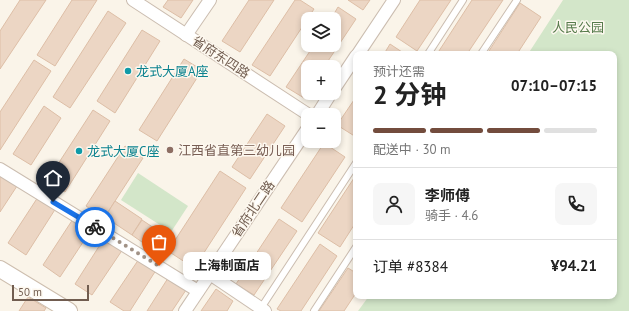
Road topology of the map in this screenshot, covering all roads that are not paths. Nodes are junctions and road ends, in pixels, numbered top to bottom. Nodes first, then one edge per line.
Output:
1 (133, 0) edge
2 (210, 0) edge
3 (394, 0) edge
4 (463, 0) edge
5 (517, 0) edge
6 (186, 35) junction
7 (360, 51) edge
8 (430, 51) edge
9 (483, 51) edge
10 (353, 61) edge
11 (341, 79) edge
12 (301, 110) edge
13 (301, 138) edge
14 (353, 168) edge
15 (0, 169) edge
16 (353, 252) edge
17 (0, 269) edge
18 (210, 274) junction
19 (198, 291) junction
20 (263, 309) edge
21 (69, 311) edge
22 (185, 311) edge
23 (314, 311) edge

1 - 6 street, 省府东四路
2 - 6 street
3 - 7 street
4 - 8 lane
5 - 9 lane
6 - 12 street, 省府东四路
10 - 11 street
13 - 18 street, 省府北二路
14 - 20 lane
15 - 19 street
16 - 23 lane
17 - 21 street
18 - 19 street, 省府北二路
18 - 20 street
19 - 22 street, 省府北二路

